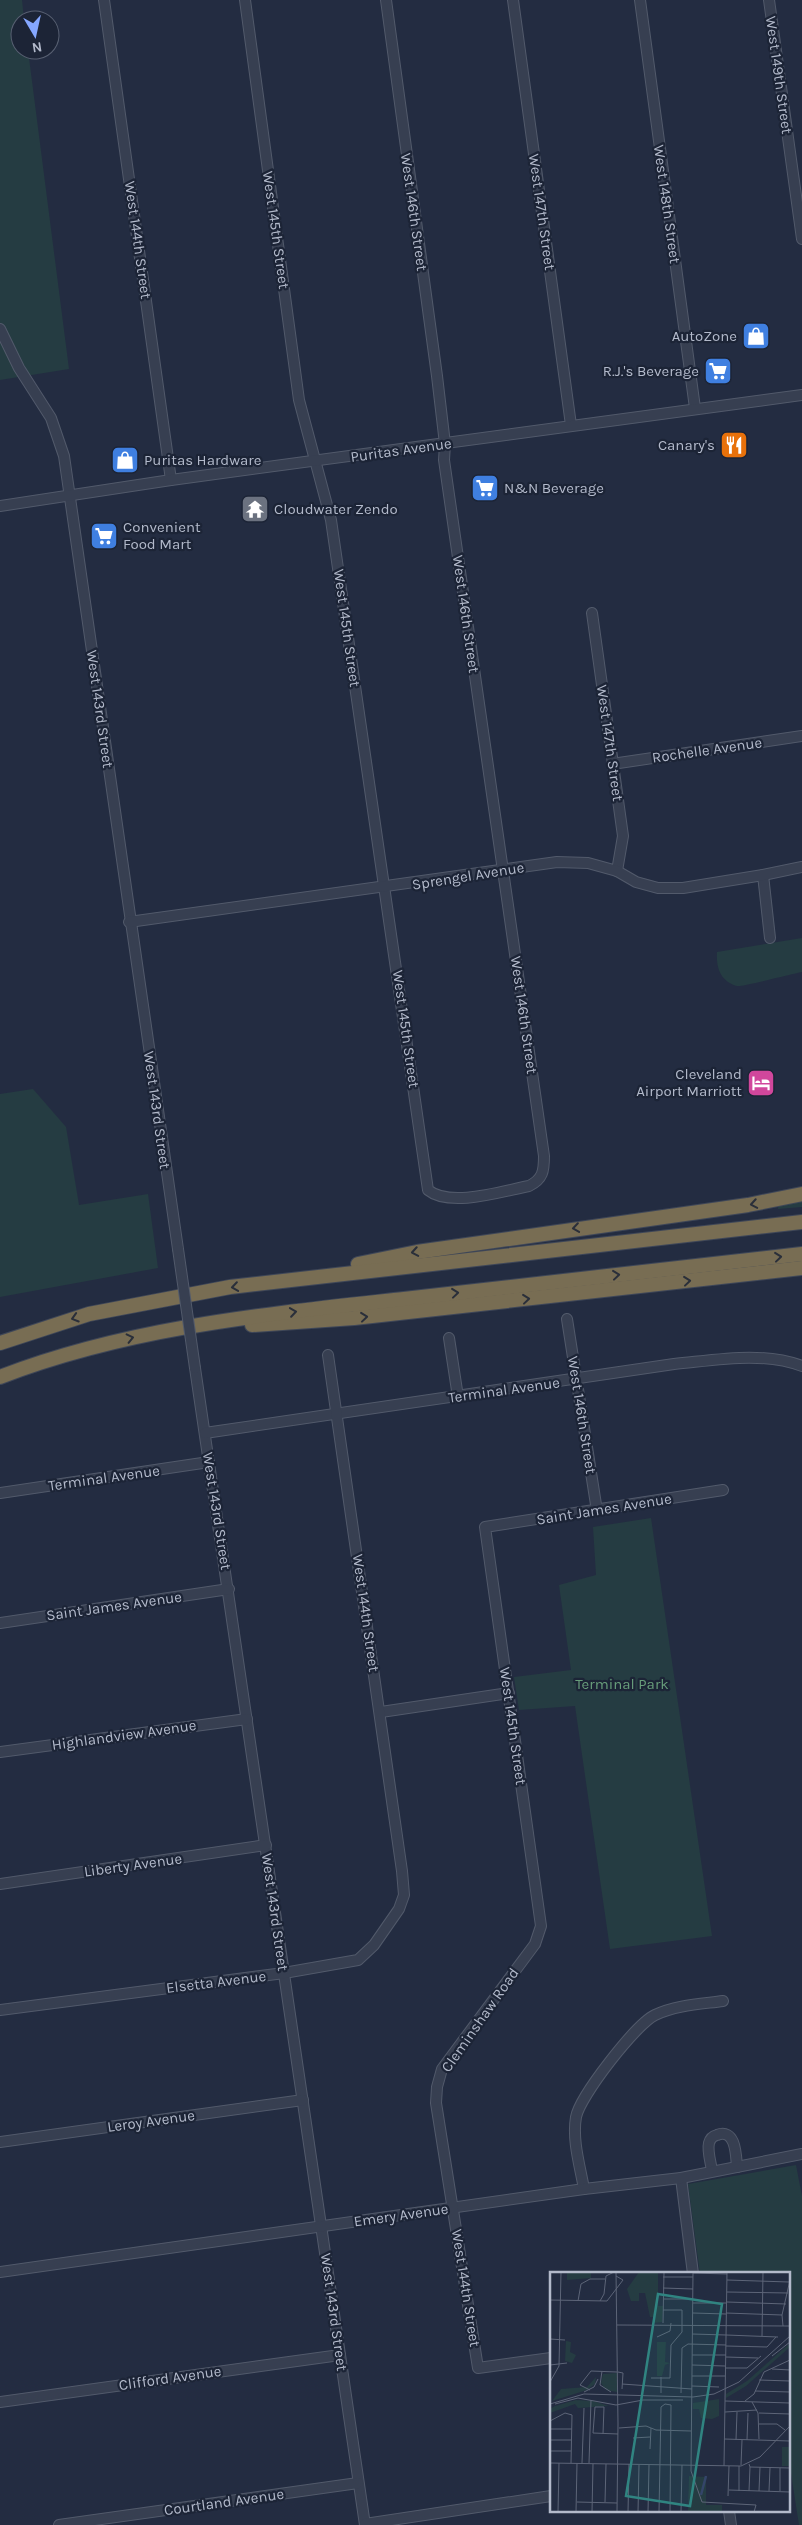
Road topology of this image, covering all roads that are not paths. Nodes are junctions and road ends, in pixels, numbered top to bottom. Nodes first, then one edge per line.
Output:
1 (104, 0) edge
2 (245, 0) edge
3 (386, 0) edge
4 (513, 0) edge
5 (640, 0) edge
6 (769, 0) edge
7 (802, 239) edge
8 (0, 329) edge
9 (802, 394) edge
10 (695, 408) junction
11 (571, 425) junction
12 (444, 444) junction
13 (314, 461) junction
14 (171, 480) junction
15 (70, 497) junction
16 (0, 506) edge
17 (592, 614) dead end
18 (802, 736) edge
19 (612, 764) junction
20 (802, 867) edge
21 (503, 870) junction
22 (618, 871) junction
23 (763, 876) junction
24 (386, 888) junction
25 (129, 922) junction
26 (770, 938) dead end
27 (496, 1193) joint
28 (802, 1194) edge
29 (802, 1222) edge
30 (802, 1254) edge
31 (802, 1268) edge
32 (283, 1280) junction
33 (567, 1319) dead end
34 (176, 1328) junction
35 (449, 1338) dead end
36 (0, 1343) edge
37 (328, 1355) dead end
38 (802, 1366) edge
39 (0, 1377) edge
40 (577, 1379) junction
41 (458, 1397) junction
42 (337, 1414) junction
43 (205, 1433) junction
44 (209, 1462) junction
45 (723, 1490) dead end
46 (0, 1493) edge
47 (597, 1511) junction
48 (485, 1527) joint
49 (229, 1589) junction
50 (0, 1623) edge
51 (509, 1693) junction
52 (381, 1712) junction
53 (247, 1719) junction
54 (0, 1752) edge
55 (266, 1845) junction
56 (402, 1871) joint
57 (0, 1884) edge
58 (541, 1926) joint
59 (284, 1973) junction
60 (723, 2001) dead end
61 (0, 2010) edge
62 (302, 2100) junction
63 (0, 2142) edge
64 (802, 2154) edge
65 (737, 2167) junction
66 (712, 2171) junction
67 (680, 2178) junction
68 (584, 2189) junction
69 (453, 2208) junction
70 (322, 2226) junction
71 (0, 2272) edge
72 (693, 2272) edge
73 (340, 2354) junction
74 (550, 2358) edge
75 (0, 2402) edge
76 (358, 2483) junction
77 (550, 2496) edge
78 (729, 2512) edge
79 (59, 2525) edge
80 (365, 2525) edge
81 (731, 2525) edge

1 - 14 street, West 144th Street
2 - 13 street, West 145th Street
3 - 12 street, West 146th Street
4 - 11 street, West 147th Street
5 - 10 street, West 148th Street
6 - 7 street, West 149th Street
8 - 15 street, West 143rd Street
9 - 10 street, Puritas Avenue
10 - 11 street, Puritas Avenue
11 - 12 street, Puritas Avenue
12 - 13 street, Puritas Avenue
12 - 21 street, West 146th Street
13 - 14 street, Puritas Avenue
13 - 24 street, West 145th Street
14 - 15 street, Puritas Avenue
15 - 16 street, Puritas Avenue
15 - 25 street, West 143rd Street
17 - 19 street, West 147th Street
18 - 19 street, Rochelle Avenue
19 - 22 street, West 147th Street
20 - 23 street, Sprengel Avenue
21 - 22 street, Sprengel Avenue
21 - 24 street, Sprengel Avenue
21 - 27 street, West 146th Street
22 - 23 street, Sprengel Avenue
23 - 26 street
24 - 25 street, Sprengel Avenue
24 - 27 street, West 145th Street
25 - 43 street, West 143rd Street, bridge
28 -> 32 highway
29 - 32 highway
34 -> 30 highway
34 -> 31 highway
32 -> 36 highway
33 - 40 street, West 146th Street
39 -> 34 highway
35 - 41 street
37 - 42 street, West 144th Street
38 - 40 street, Terminal Avenue
40 - 41 street, Terminal Avenue
40 - 47 street, West 146th Street
41 - 42 street, Terminal Avenue
42 - 43 street, Terminal Avenue
42 - 52 street, West 144th Street
43 - 44 street, West 143rd Street
44 - 46 street, Terminal Avenue
44 - 49 street, West 143rd Street
45 - 47 street, Saint James Avenue
47 - 48 street, Saint James Avenue
48 - 51 street, West 145th Street
49 - 50 street, Saint James Avenue
49 - 53 street, West 143rd Street
51 - 52 street
51 - 58 street, West 145th Street
52 - 56 street, West 144th Street
53 - 54 street, Highlandview Avenue
53 - 55 street, West 143rd Street
55 - 57 street, Liberty Avenue
55 - 59 street, West 143rd Street
56 - 59 street, Elsetta Avenue
58 - 69 street, Cleminshaw Road
59 - 61 street, Elsetta Avenue
59 - 62 street, West 143rd Street
60 - 68 street
62 - 63 street, Leroy Avenue
62 - 70 street, West 143rd Street
64 - 65 street, Emery Avenue
65 - 66 street, Emery Avenue
65 - 66 street
66 - 67 street, Emery Avenue
67 - 68 street, Emery Avenue
67 - 72 street
68 - 69 street, Emery Avenue
69 - 70 street, Emery Avenue
69 - 74 street, West 144th Street
70 - 71 street, Emery Avenue
70 - 73 street, West 143rd Street
73 - 75 street, Clifford Avenue
73 - 76 street, West 143rd Street
76 - 79 street, Courtland Avenue
76 - 80 street, West 143rd Street
77 - 80 street
78 - 81 street

